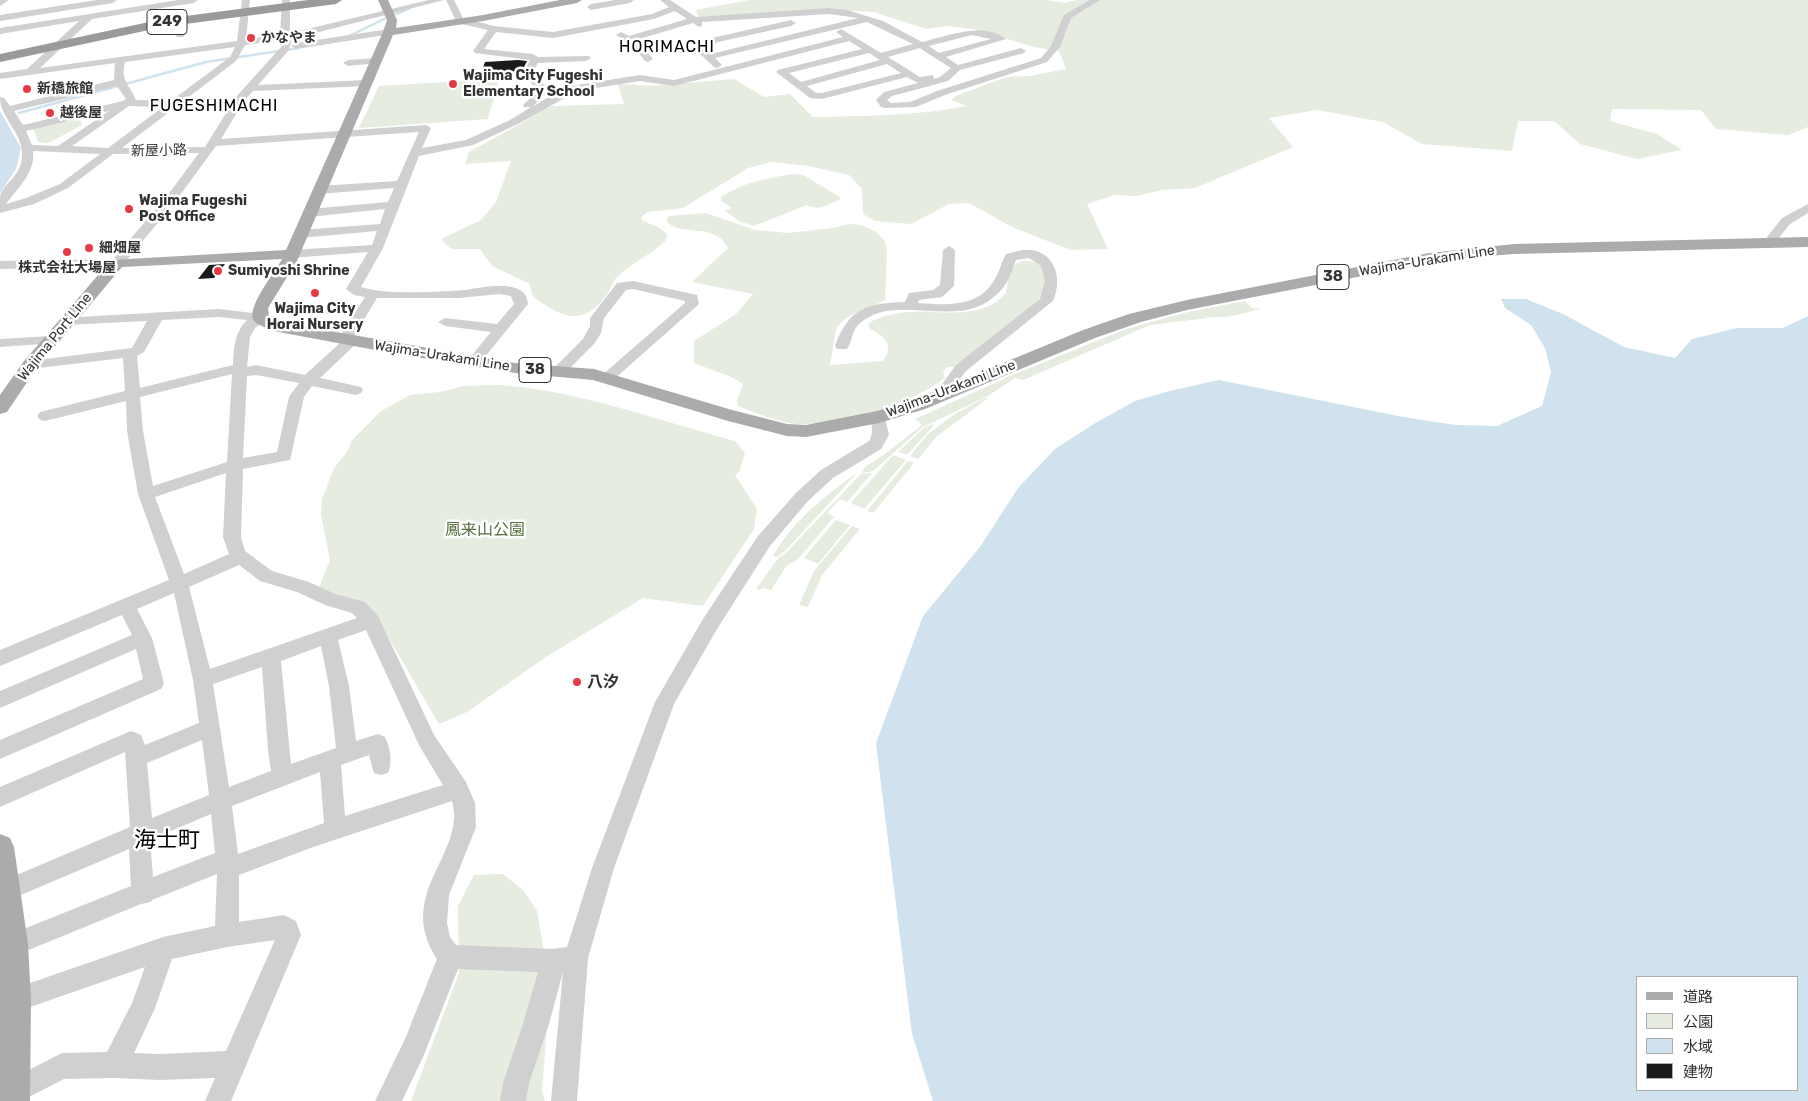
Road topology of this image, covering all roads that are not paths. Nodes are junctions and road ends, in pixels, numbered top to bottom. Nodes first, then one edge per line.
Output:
1 (5, 0) edge
2 (108, 0) edge
3 (194, 0) edge
4 (336, 0) edge
5 (383, 0) edge
6 (440, 0) edge
7 (450, 0) edge
8 (577, 0) edge
9 (582, 0) edge
10 (630, 0) edge
11 (1096, 0) edge
12 (0, 3) edge
13 (158, 3) edge
14 (286, 3) edge
15 (544, 3) edge
16 (670, 4) edge
17 (17, 5) dead end
18 (83, 5) junction
19 (246, 6) edge
20 (591, 7) junction
21 (0, 8) edge
22 (636, 11) dead end
23 (389, 12) junction
24 (69, 13) dead end
25 (814, 15) junction
26 (180, 17) junction
27 (0, 18) edge
28 (89, 18) junction
29 (870, 18) junction
30 (162, 20) junction
31 (462, 21) junction
32 (692, 23) junction
33 (612, 24) junction
34 (834, 27) junction
35 (494, 30) junction
36 (0, 31) edge
37 (389, 32) junction
38 (557, 34) junction
39 (180, 35) dead end
40 (285, 38) junction
41 (851, 38) junction
42 (629, 39) junction
43 (715, 40) junction
44 (240, 43) junction
45 (57, 45) junction
46 (920, 45) junction
47 (281, 50) junction
48 (870, 50) junction
49 (1021, 52) dead end
50 (539, 54) junction
51 (938, 56) junction
52 (708, 57) junction
53 (0, 58) edge
54 (586, 58) dead end
55 (648, 58) dead end
56 (884, 59) junction
57 (121, 60) junction
58 (376, 61) junction
59 (348, 63) dead end
60 (723, 70) junction
61 (955, 70) junction
62 (30, 72) junction
63 (908, 74) junction
64 (0, 76) edge
65 (368, 83) junction
66 (121, 85) junction
67 (799, 85) junction
68 (249, 88) junction
69 (0, 100) edge
70 (128, 103) junction
71 (173, 104) junction
72 (8, 110) junction
73 (500, 128) junction
74 (18, 129) junction
75 (344, 134) junction
76 (211, 146) junction
77 (28, 148) junction
78 (60, 149) junction
79 (111, 151) junction
80 (415, 153) junction
81 (401, 184) junction
82 (319, 190) junction
83 (0, 203) edge
84 (394, 205) junction
85 (0, 208) edge
86 (1808, 208) edge
87 (309, 213) junction
88 (386, 227) junction
89 (300, 234) junction
90 (1808, 242) edge
91 (1767, 245) junction
92 (377, 248) junction
93 (949, 250) dead end
94 (291, 254) junction
95 (117, 263) junction
96 (0, 265) edge
97 (374, 294) junction
98 (910, 307) junction
99 (157, 316) junction
100 (261, 318) junction
101 (66, 321) junction
102 (444, 322) dead end
103 (501, 329) junction
104 (51, 340) junction
105 (349, 340) junction
106 (0, 343) edge
107 (842, 346) dead end
108 (130, 353) junction
109 (475, 360) junction
110 (30, 365) junction
111 (239, 371) junction
112 (559, 371) junction
113 (606, 378) junction
114 (308, 381) junction
115 (356, 390) dead end
116 (947, 393) junction
117 (132, 394) junction
118 (0, 408) edge
119 (45, 416) dead end
120 (879, 417) junction
121 (234, 465) junction
122 (146, 494) junction
123 (239, 556) junction
124 (178, 582) junction
125 (126, 605) junction
126 (371, 621) junction
127 (328, 636) junction
128 (143, 638) junction
129 (271, 656) junction
130 (0, 658) edge
131 (203, 680) junction
132 (0, 700) edge
133 (211, 727) junction
134 (0, 750) edge
135 (338, 756) junction
136 (136, 758) junction
137 (381, 766) dead end
138 (282, 778) junction
139 (458, 789) junction
140 (0, 797) edge
141 (221, 802) junction
142 (335, 830) junction
143 (140, 835) junction
144 (0, 847) edge
145 (227, 864) junction
146 (7, 890) junction
147 (143, 894) junction
148 (226, 935) junction
149 (14, 944) junction
150 (163, 949) junction
151 (450, 957) junction
152 (565, 960) junction
153 (16, 1000) junction
154 (233, 1064) junction
155 (114, 1065) junction
156 (15, 1096) edge
157 (218, 1101) edge
158 (388, 1101) edge
159 (513, 1101) edge
160 (564, 1101) edge

1 - 12 street
2 - 18 street
2 - 28 street
3 - 13 street
4 - 14 highway, 249
5 - 23 main road
6 - 23 street
7 - 31 street
8 - 15 main road
9 - 20 street
10 - 20 street
11 - 61 street
13 - 28 street
13 - 30 street
14 - 19 highway, 249
14 - 40 street
15 - 31 main road
16 - 22 street
16 - 32 street
16 - 33 street
17 - 21 street
18 - 24 street
18 - 27 street
19 - 26 highway, 249
19 - 44 street
20 - 33 street
23 - 37 main road
23 - 40 street
25 - 29 street
25 - 32 street
25 - 34 street
25 - 43 street
26 - 30 highway, 249
26 - 39 street
28 - 36 street
28 - 45 street
29 - 34 street
29 - 46 street
30 - 45 highway, 249
31 - 35 street
31 - 37 main road
32 - 42 street
32 - 43 street
33 - 38 street
33 - 42 street
34 - 41 street
34 - 52 street
35 - 38 street
35 - 50 street
37 - 47 street
37 - 58 main road
38 - 50 street
40 - 44 street
40 - 47 street
41 - 48 street
41 - 60 street
42 - 55 street
43 - 52 street
44 - 57 street
44 - 71 street
45 - 53 highway, 249
45 - 62 street
46 - 51 street
46 - 51 street
46 - 56 street
47 - 68 street
48 - 56 street
48 - 67 street
49 - 61 street
50 - 54 street
50 - 73 street
51 - 61 street
52 - 60 street
56 - 63 street
56 - 67 street
57 - 62 street
57 - 66 street
58 - 59 street
58 - 65 main road
60 - 73 street
61 - 63 street
62 - 64 street
63 - 67 street
65 - 68 street
65 - 75 main road
66 - 70 street
66 - 72 street
68 - 76 street
69 - 72 street
70 - 71 street
70 - 74 street
70 - 78 street
71 - 79 street
72 - 74 street
73 - 80 street
74 - 77 street
75 - 76 street, 新屋小路
75 - 80 street, 新屋小路
75 - 82 main road
76 - 79 street, 新屋小路
76 - 95 street
77 - 78 street, 新屋小路
77 - 83 street
78 - 79 street, 新屋小路
79 - 85 street
80 - 81 street
81 - 82 street
81 - 84 street
82 - 87 main road
84 - 87 street
84 - 88 street
86 - 91 street
87 - 89 main road
88 - 89 street
88 - 92 street
89 - 94 main road
90 - 91 main road, Wajima-Urakami Line / 38
91 - 116 main road, Wajima-Urakami Line / 38
92 - 94 street
92 - 97 street
93 - 98 street
94 - 95 main road
94 - 100 main road
95 - 96 street
95 - 101 main road, Wajima Port Line
97 - 103 street
97 - 105 street
98 - 107 street
98 - 116 street
99 - 100 street
99 - 101 street
99 - 108 street
100 - 105 main road, Wajima-Urakami Line / 38
100 - 111 street
101 - 104 main road, Wajima Port Line
102 - 103 street
103 - 109 street
104 - 106 street
104 - 110 main road, Wajima Port Line
105 - 109 main road, Wajima-Urakami Line / 38
105 - 114 street
108 - 110 street
108 - 117 street
109 - 112 main road, Wajima-Urakami Line / 38
110 - 118 main road, Wajima Port Line
111 - 114 street
111 - 117 street
111 - 121 street
112 - 113 main road, Wajima-Urakami Line / 38
112 - 113 street
113 - 120 main road, Wajima-Urakami Line / 38
114 - 115 street
114 - 121 street
116 - 120 main road, Wajima-Urakami Line / 38
117 - 119 street
117 - 122 street
120 - 152 street
121 - 122 street
121 - 123 street
122 - 124 street
123 - 124 street
123 - 126 street
124 - 125 street
124 - 131 street
125 - 128 street
125 - 130 street
126 - 127 street
126 - 139 street
127 - 129 street
127 - 135 street
128 - 132 street
128 - 134 street
129 - 131 street
129 - 138 street
131 - 133 street
133 - 136 street
133 - 141 street
135 - 137 street
135 - 138 street
135 - 142 street
136 - 140 street
136 - 143 street
138 - 141 street
139 - 142 street
139 - 151 street
141 - 143 street
141 - 145 street
142 - 145 street
143 - 146 street
143 - 147 street
144 - 146 main road
145 - 147 street
145 - 148 street
146 - 149 main road
147 - 149 street
148 - 150 street
148 - 154 street
149 - 153 main road
150 - 153 street
150 - 155 street
151 - 152 street
151 - 158 street
152 - 159 street
152 - 160 street
153 - 156 main road
154 - 155 street
154 - 157 street
155 - 156 street

